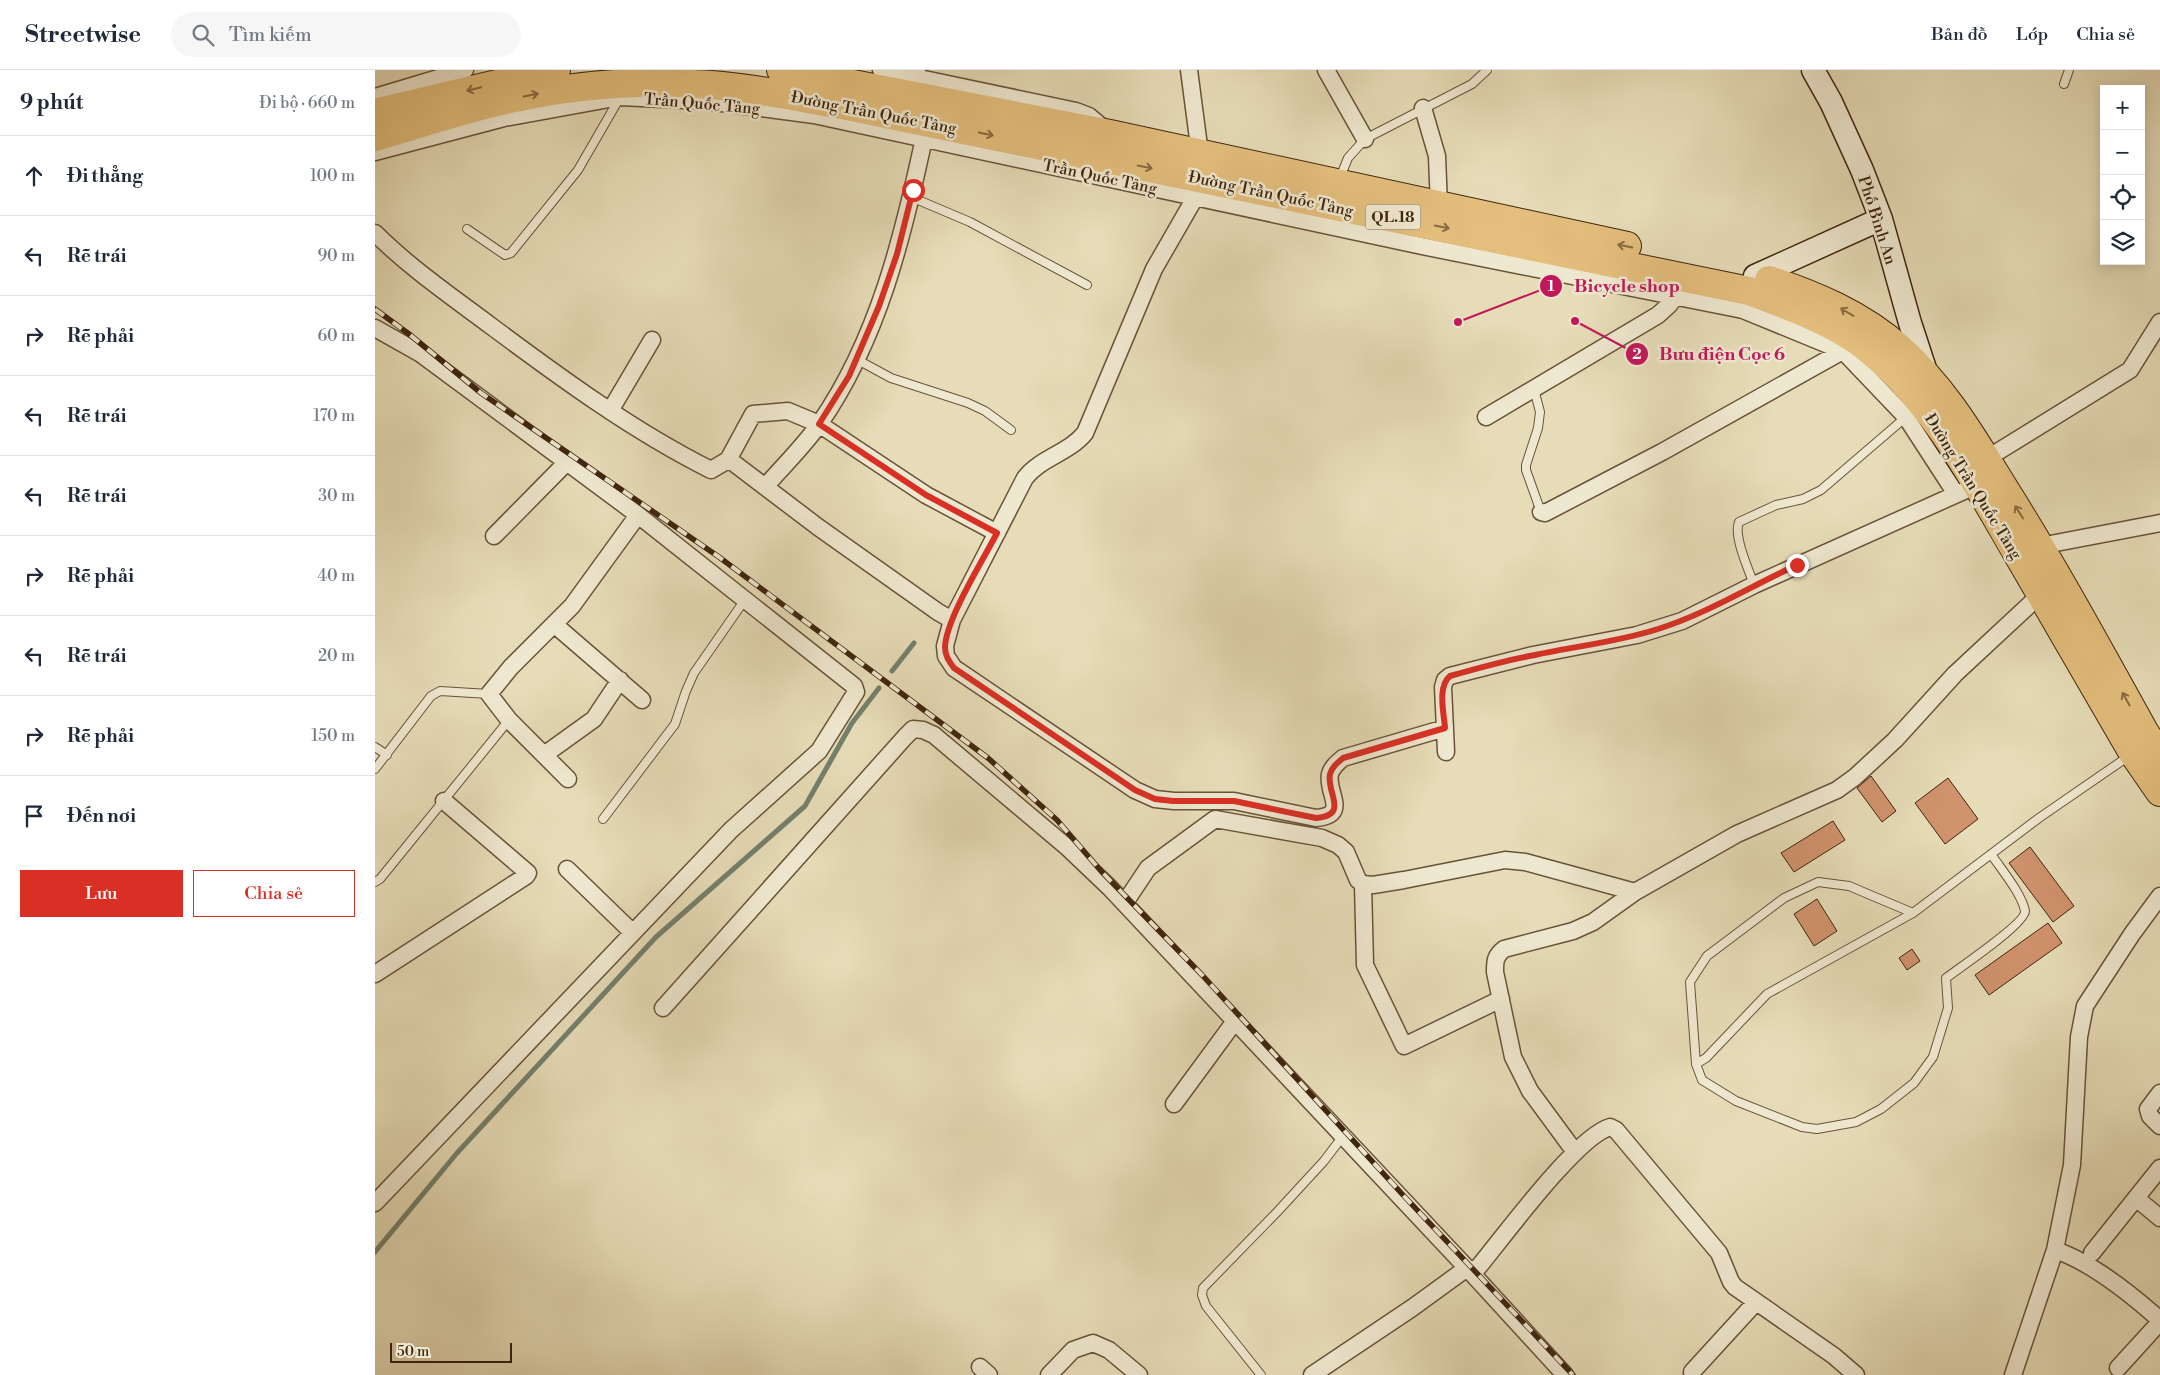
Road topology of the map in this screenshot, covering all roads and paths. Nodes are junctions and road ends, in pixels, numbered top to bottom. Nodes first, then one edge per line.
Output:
1 (465, 70) edge
2 (556, 70) edge
3 (781, 70) edge
4 (881, 70) edge
5 (1189, 70) edge
6 (1326, 70) edge
7 (1487, 70) edge
8 (1813, 70) edge
9 (2069, 70) edge
10 (914, 73) edge
11 (2064, 84) dead end
12 (620, 97) junction
13 (1423, 108) junction
14 (378, 124) edge
15 (1110, 134) junction
16 (925, 138) junction
17 (1365, 139) junction
18 (1200, 154) junction
19 (1337, 184) junction
20 (1196, 196) junction
21 (911, 197) junction
22 (1439, 206) junction
23 (1881, 219) junction
24 (467, 229) dead end
25 (375, 233) edge
26 (1755, 276) junction
27 (1087, 285) dead end
28 (1681, 288) junction
29 (2159, 325) edge
30 (375, 328) edge
31 (653, 340) dead end
32 (1857, 340) junction
33 (856, 359) junction
34 (1928, 376) junction
35 (1534, 389) junction
36 (611, 411) junction
37 (1486, 417) dead end
38 (1906, 417) junction
39 (819, 424) junction
40 (1011, 430) dead end
41 (1986, 459) junction
42 (728, 460) junction
43 (567, 462) junction
44 (765, 487) junction
45 (1967, 490) junction
46 (1541, 512) joint
47 (638, 515) junction
48 (2160, 523) edge
49 (997, 533) junction
50 (494, 536) dead end
51 (2040, 546) junction
52 (1754, 585) junction
53 (2041, 594) junction
54 (744, 601) junction
55 (946, 617) junction
56 (555, 625) junction
57 (620, 680) junction
58 (489, 694) junction
59 (642, 700) dead end
60 (509, 720) junction
61 (1445, 728) junction
62 (2146, 737) edge
63 (375, 748) edge
64 (1446, 752) dead end
65 (387, 755) junction
66 (543, 755) junction
67 (2160, 756) edge
68 (375, 769) edge
69 (568, 779) dead end
70 (2160, 792) edge
71 (444, 800) junction
72 (603, 819) dead end
73 (1991, 854) junction
74 (567, 869) dead end
75 (375, 882) edge
76 (1363, 884) junction
77 (1635, 892) junction
78 (2160, 896) edge
79 (1123, 902) junction
80 (1913, 913) junction
81 (632, 932) junction
82 (375, 974) edge
83 (1501, 999) junction
84 (663, 1008) dead end
85 (1235, 1021) junction
86 (1696, 1064) junction
87 (2160, 1094) edge
88 (1174, 1104) dead end
89 (2160, 1126) edge
90 (1343, 1136) junction
91 (1575, 1152) junction
92 (2160, 1168) edge
93 (2136, 1198) junction
94 (375, 1203) edge
95 (2160, 1218) edge
96 (2055, 1250) junction
97 (2092, 1253) dead end
98 (1467, 1268) junction
99 (1756, 1302) junction
100 (2158, 1315) edge
101 (2118, 1368) dead end
102 (1692, 1372) dead end
103 (1049, 1375) edge
104 (1139, 1375) edge
105 (1261, 1375) edge
106 (1311, 1375) edge
107 (1565, 1375) edge
108 (1857, 1375) edge
109 (2013, 1375) edge

1 - 14 street
2 -> 14 highway
3 - 15 highway, Đường Trần Quốc Tảng / QL.18
4 - 10 street
5 - 18 street
6 - 17 street
7 - 13 lane
8 - 23 street, Phố Bình An
9 - 11 lane
10 - 15 street
12 - 14 street, Trần Quốc Tảng
12 - 16 street, Trần Quốc Tảng
12 - 24 lane
13 - 17 lane
13 - 22 street
14 -> 28 highway, Đường Trần Quốc Tảng / QL.18
15 - 18 highway, Đường Trần Quốc Tảng / QL.18
16 - 20 street, Trần Quốc Tảng
16 - 21 street
17 - 19 lane
18 - 19 highway, Đường Trần Quốc Tảng / QL.18
19 - 22 highway, Đường Trần Quốc Tảng / QL.18
20 - 28 street, Trần Quốc Tảng
20 - 49 street
21 - 27 lane
21 - 33 street
26 -> 22 highway, Đường Trần Quốc Tảng / QL.18
23 - 26 street
23 - 34 street, Phố Bình An
25 - 36 street
32 -> 26 highway, Đường Trần Quốc Tảng / QL.18
28 - 32 highway, Đường Trần Quốc Tảng / QL.18
28 - 35 street
29 - 41 street
30 - 43 street
31 - 36 street
32 - 34 highway, Đường Trần Quốc Tảng / QL.18
32 - 38 street
32 - 45 highway, Đường Trần Quốc Tảng / QL.18
32 - 46 street
33 - 39 street
33 - 40 lane
34 - 41 highway, Đường Trần Quốc Tảng / QL.18
35 - 37 street
35 - 46 lane
36 - 42 street
38 - 45 street
38 - 52 lane
39 - 42 street
39 - 44 street
39 - 49 street
51 -> 41 highway, Đường Trần Quốc Tảng / QL.18
42 - 44 street
43 - 47 street
43 - 50 street
44 - 55 street
45 - 52 street
45 - 53 highway, Đường Trần Quốc Tảng / QL.18
47 - 54 street
47 - 56 street
48 - 51 street
49 - 55 street
62 -> 51 highway, Đường Trần Quốc Tảng / QL.18
52 - 61 street
53 - 62 highway, Đường Trần Quốc Tảng / QL.18
53 - 77 street
54 - 72 lane
54 - 81 street
55 - 61 street
56 - 57 street
56 - 58 street
57 - 59 street
57 - 66 street
58 - 60 street
58 - 65 lane
60 - 66 street
60 - 71 lane
61 - 64 street
62 - 67 highway, Đường Trần Quốc Tảng / QL.18
62 - 70 highway, Đường Trần Quốc Tảng / QL.18
62 - 73 lane
63 - 65 lane
65 - 68 lane
66 - 69 street
71 - 75 lane
71 - 82 street
73 - 80 lane
73 - 86 lane
74 - 81 street
76 - 77 street
76 - 79 street
76 - 83 street
77 - 83 street
78 - 96 street
79 - 84 street
79 - 85 street
80 - 86 lane
80 - 86 lane
81 - 94 street
83 - 91 street
85 - 88 street
85 - 90 street
87 - 89 street
90 - 98 street
90 - 105 lane
91 - 98 street
91 - 99 street
92 - 93 street
93 - 95 street
93 - 97 street
96 - 100 street
96 - 109 street
98 - 106 street
98 - 107 street
99 - 102 street
99 - 108 street
100 - 101 street
103 - 104 street

